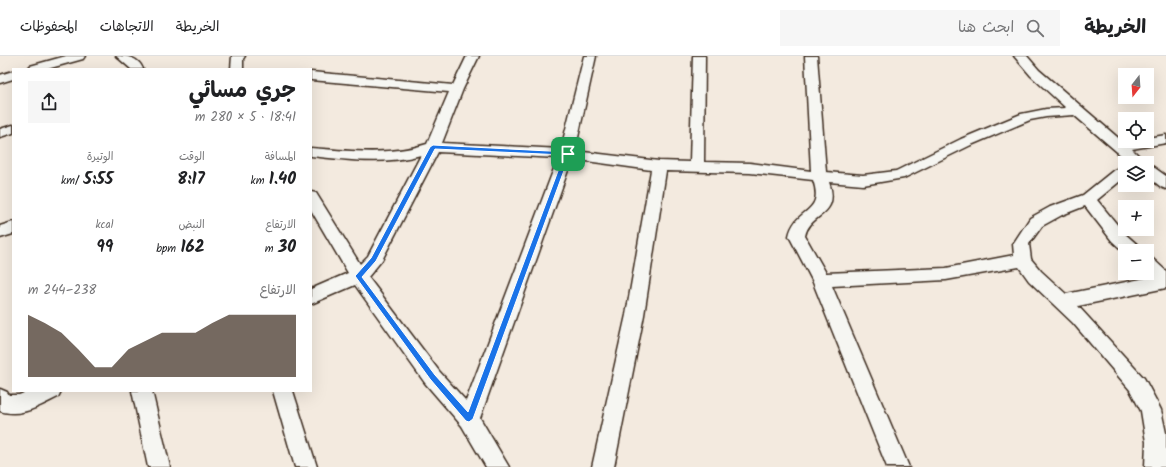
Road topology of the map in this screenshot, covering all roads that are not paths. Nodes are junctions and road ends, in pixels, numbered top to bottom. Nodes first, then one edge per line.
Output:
1 (79, 56) edge
2 (122, 56) edge
3 (239, 56) edge
4 (473, 56) edge
5 (590, 56) edge
6 (699, 56) edge
7 (811, 56) edge
8 (1020, 56) edge
9 (37, 68) edge
10 (137, 68) edge
11 (237, 68) edge
12 (12, 75) edge
13 (312, 76) edge
14 (0, 79) edge
15 (456, 90) junction
16 (1077, 111) junction
17 (12, 129) edge
18 (0, 133) edge
19 (1166, 139) edge
20 (1154, 141) edge
21 (1118, 145) edge
22 (433, 147) junction
23 (1121, 148) edge
24 (312, 152) edge
25 (568, 154) junction
26 (1131, 156) edge
27 (659, 166) junction
28 (697, 167) junction
29 (1118, 174) edge
30 (1154, 175) edge
31 (818, 176) junction
32 (1166, 184) edge
33 (312, 199) edge
34 (1088, 200) junction
35 (12, 228) edge
36 (0, 232) edge
37 (1126, 244) edge
38 (1023, 260) junction
39 (1154, 270) edge
40 (358, 276) junction
41 (821, 280) junction
42 (1166, 281) edge
43 (312, 297) edge
44 (1062, 302) junction
45 (48, 392) edge
46 (142, 392) edge
47 (283, 392) edge
48 (0, 398) edge
49 (469, 419) junction
50 (159, 467) edge
51 (306, 467) edge
52 (498, 467) edge
53 (602, 467) edge
54 (898, 467) edge
55 (1156, 467) edge

1 - 9 street
2 - 10 street
3 - 11 street
4 - 15 street
5 - 25 street
6 - 28 street
7 - 31 street
8 - 16 street
12 - 14 street
13 - 15 street
15 - 22 street
16 - 21 street
16 - 31 street
17 - 18 street
19 - 20 street
22 - 24 street
22 - 25 street
22 - 40 street
23 - 26 street
25 - 27 street
25 - 49 street
27 - 28 street
27 - 53 street
28 - 31 street
29 - 34 street
30 - 32 street
31 - 41 street
33 - 40 street
34 - 37 street
34 - 38 street
35 - 36 street
38 - 41 street
38 - 44 street
39 - 42 street
40 - 43 street
40 - 49 street
41 - 54 street
42 - 44 street
44 - 55 street
45 - 48 street
46 - 50 street
47 - 51 street
49 - 52 street

